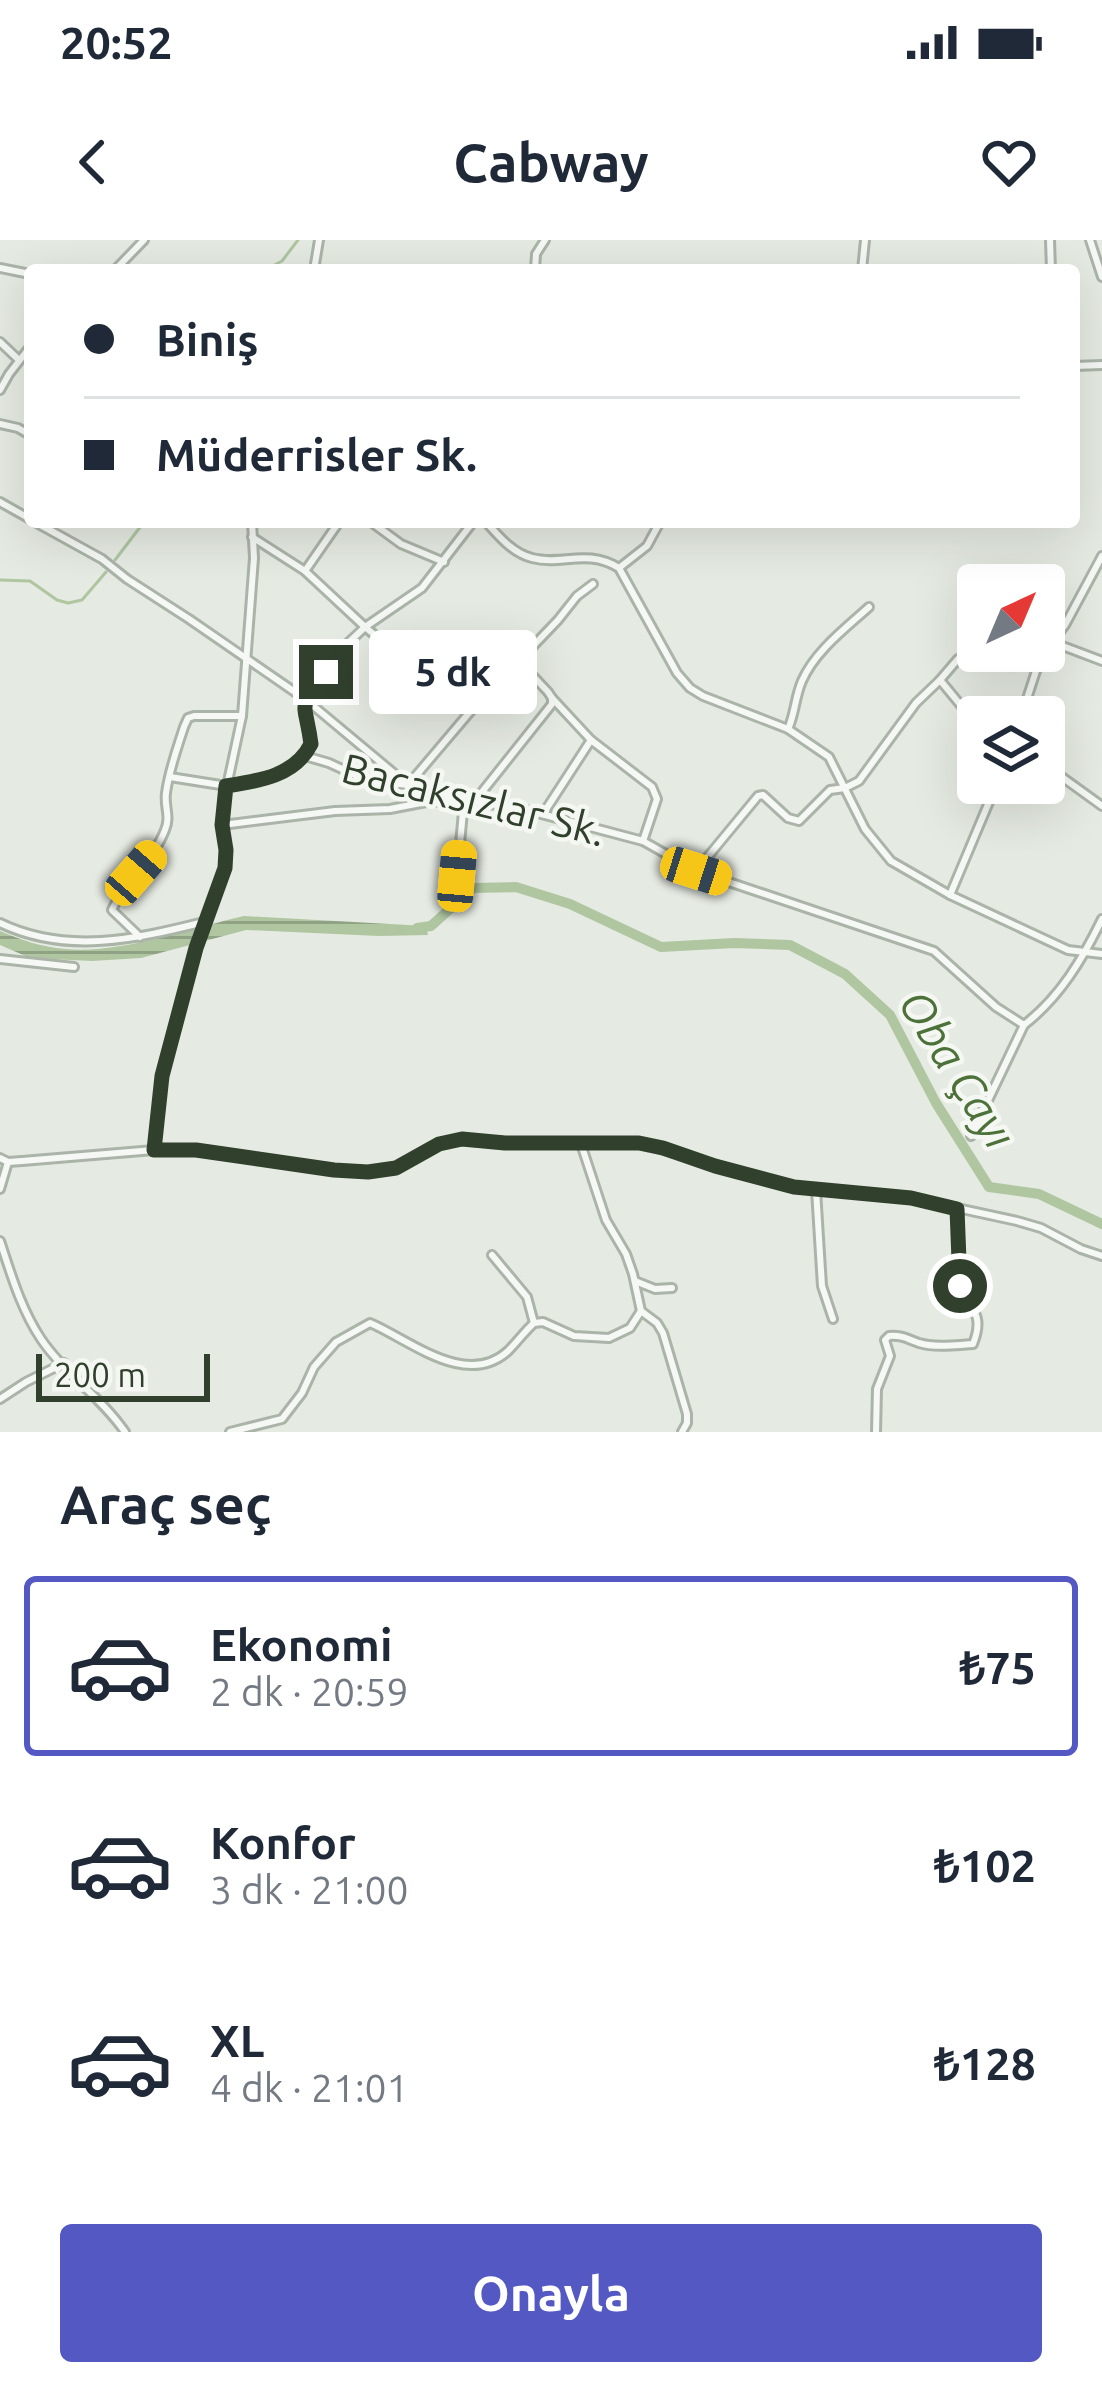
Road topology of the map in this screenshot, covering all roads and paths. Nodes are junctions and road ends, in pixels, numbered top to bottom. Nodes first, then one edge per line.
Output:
1 (143, 240) edge
2 (528, 240) edge
3 (1090, 240) edge
4 (542, 243) edge
5 (121, 264) edge
6 (1102, 277) edge
7 (0, 342) edge
8 (24, 354) edge
9 (19, 361) junction
10 (0, 390) edge
11 (47, 528) edge
12 (252, 528) edge
13 (335, 528) edge
14 (379, 528) edge
15 (469, 528) edge
16 (491, 528) edge
17 (657, 528) edge
18 (252, 537) junction
19 (1102, 556) edge
20 (444, 562) junction
21 (619, 568) junction
22 (305, 571) junction
23 (593, 584) dead end
24 (869, 607) dead end
25 (1065, 626) edge
26 (365, 627) junction
27 (1065, 647) edge
28 (247, 658) junction
29 (957, 659) edge
30 (519, 661) junction
31 (1102, 661) edge
32 (940, 680) junction
33 (552, 698) junction
34 (305, 700) junction
35 (957, 701) edge
36 (469, 713) junction
37 (242, 716) junction
38 (788, 729) junction
39 (591, 740) junction
40 (305, 756) junction
41 (170, 777) junction
42 (1065, 779) edge
43 (408, 785) junction
44 (226, 786) junction
45 (844, 788) junction
46 (464, 800) junction
47 (474, 802) junction
48 (988, 804) edge
49 (1102, 806) edge
50 (543, 814) junction
51 (222, 825) junction
52 (643, 842) junction
53 (696, 871) junction
54 (457, 876) dead end
55 (950, 895) junction
56 (1102, 919) edge
57 (204, 922) junction
58 (0, 923) edge
59 (140, 937) junction
60 (1085, 953) junction
61 (1102, 954) edge
62 (0, 959) edge
63 (74, 967) dead end
64 (1024, 1025) junction
65 (970, 1136) dead end
66 (581, 1143) junction
67 (154, 1150) junction
68 (4, 1160) edge
69 (0, 1189) edge
70 (816, 1190) junction
71 (957, 1209) junction
72 (0, 1241) edge
73 (492, 1255) dead end
74 (1102, 1256) edge
75 (635, 1281) junction
76 (672, 1288) dead end
77 (641, 1311) junction
78 (832, 1318) dead end
79 (534, 1323) junction
80 (64, 1363) junction
81 (0, 1399) edge
82 (125, 1432) edge
83 (230, 1432) edge
84 (682, 1432) edge
85 (876, 1432) edge

1 - 5 street
2 - 4 street
3 - 6 street
7 - 9 street
8 - 9 street
9 - 10 street
11 - 28 street
12 - 18 street
13 - 22 street
14 - 20 street
15 - 20 street
16 - 21 street
17 - 21 street
18 - 22 street
18 - 28 street
19 - 25 street
20 - 26 street
21 - 38 street
22 - 26 street
23 - 30 street
24 - 38 street
26 - 34 street
26 - 36 street
27 - 31 street
28 - 34 street
28 - 37 street
29 - 32 street
30 - 33 street
30 - 36 street
32 - 35 street
32 - 45 street
33 - 39 street
33 - 47 street
34 - 40 street
34 - 43 street
36 - 43 street
37 - 41 street
37 - 44 street
38 - 45 street
39 - 50 street
39 - 52 street
40 - 43 street, Bacaksızlar Sk.
40 - 44 street
41 - 44 street
41 - 59 street
42 - 49 street
43 - 46 street, Bacaksızlar Sk.
44 - 51 street
45 - 53 street
45 - 55 street
46 - 47 street, Bacaksızlar Sk.
46 - 51 street
46 - 54 street
47 - 50 street, Bacaksızlar Sk.
48 - 55 street
50 - 52 street, Bacaksızlar Sk.
51 - 57 street
52 - 53 street, Bacaksızlar Sk.
53 - 64 street, Bacaksızlar Sk.
55 - 60 street
56 - 60 street
57 - 59 street
57 - 67 street
58 - 59 street
60 - 61 street
60 - 64 street
62 - 63 street
64 - 65 street
66 - 67 street
66 - 70 street
66 - 75 street
67 - 68 street
68 - 69 street
70 - 71 street
70 - 78 street
71 - 74 street
71 - 85 street
72 - 80 street
73 - 79 street
75 - 76 street
75 - 77 street
77 - 79 street
77 - 84 street
79 - 83 street
80 - 81 street
80 - 82 street

